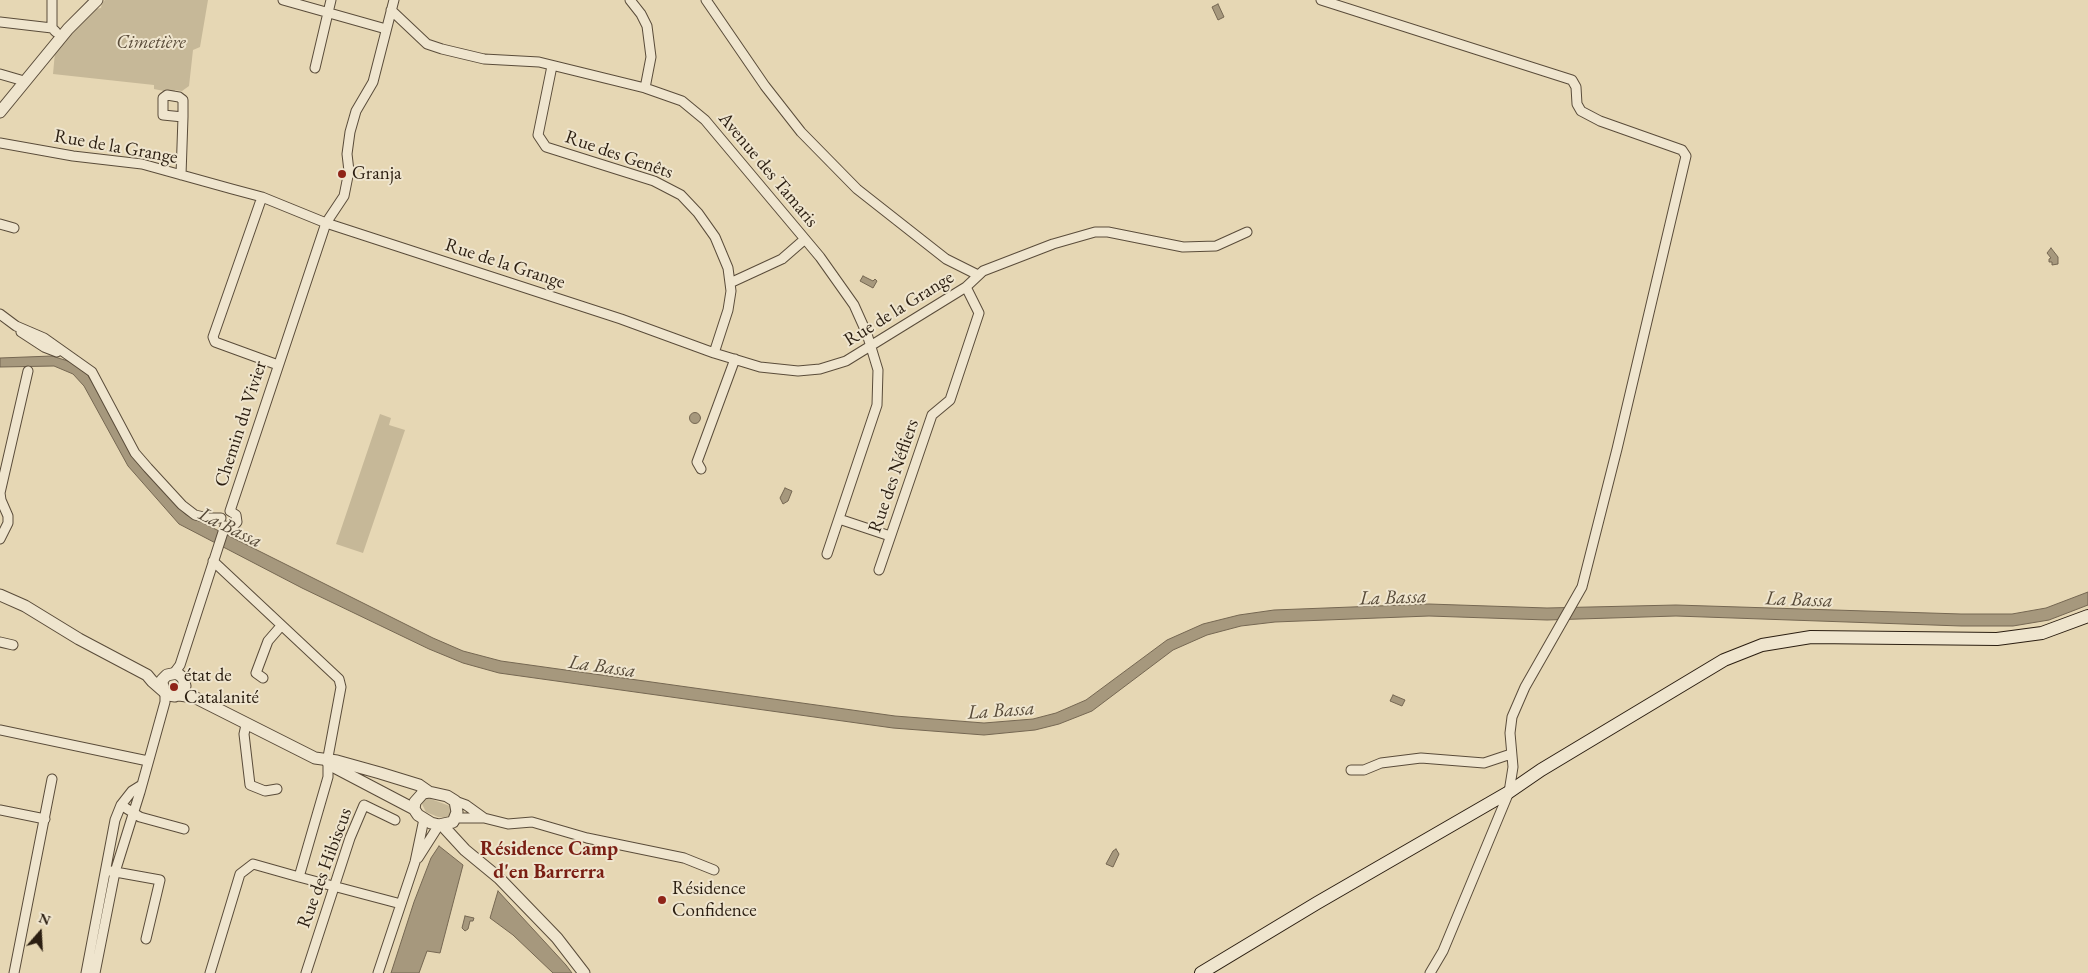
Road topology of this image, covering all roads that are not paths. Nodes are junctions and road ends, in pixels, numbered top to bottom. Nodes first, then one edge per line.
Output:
1 (52, 0) edge
2 (97, 0) edge
3 (283, 0) edge
4 (331, 0) edge
5 (394, 0) edge
6 (630, 0) edge
7 (706, 0) edge
8 (1321, 0) edge
9 (391, 10) junction
10 (326, 12) junction
11 (0, 22) edge
12 (52, 28) junction
13 (386, 29) junction
14 (61, 37) junction
15 (552, 66) junction
16 (315, 68) dead end
17 (0, 74) edge
18 (24, 82) junction
19 (645, 88) junction
20 (0, 112) edge
21 (183, 117) dead end
22 (0, 143) edge
23 (181, 175) junction
24 (262, 197) junction
25 (326, 223) junction
26 (0, 224) edge
27 (14, 228) dead end
28 (1247, 232) dead end
29 (805, 239) junction
30 (978, 276) junction
31 (730, 283) junction
32 (966, 287) junction
33 (0, 314) edge
34 (871, 346) junction
35 (714, 353) junction
36 (735, 359) junction
37 (278, 365) junction
38 (28, 371) dead end
39 (701, 469) dead end
40 (230, 511) junction
41 (839, 519) junction
42 (223, 525) junction
43 (890, 536) junction
44 (0, 539) edge
45 (827, 554) dead end
46 (213, 561) junction
47 (879, 570) dead end
48 (0, 587) edge
49 (0, 595) edge
50 (18, 602) junction
51 (2088, 616) edge
52 (281, 626) junction
53 (0, 642) edge
54 (14, 645) dead end
55 (263, 678) dead end
56 (173, 685) junction
57 (246, 725) junction
58 (0, 730) edge
59 (1511, 754) junction
60 (148, 761) junction
61 (327, 761) junction
62 (1351, 770) dead end
63 (380, 773) junction
64 (52, 779) dead end
65 (140, 786) junction
66 (277, 789) dead end
67 (375, 789) junction
68 (429, 792) junction
69 (1509, 792) junction
70 (455, 801) junction
71 (122, 805) junction
72 (414, 809) junction
73 (0, 810) edge
74 (134, 813) junction
75 (484, 818) junction
76 (45, 819) junction
77 (395, 820) dead end
78 (424, 820) junction
79 (448, 822) junction
80 (184, 829) dead end
81 (415, 862) junction
82 (105, 870) junction
83 (714, 870) dead end
84 (115, 872) junction
85 (299, 877) junction
86 (334, 887) junction
87 (401, 904) junction
88 (146, 939) dead end
89 (1205, 972) edge
90 (14, 973) edge
91 (86, 973) edge
92 (95, 973) edge
93 (210, 973) edge
94 (306, 973) edge
95 (378, 973) edge
96 (584, 973) edge
97 (1430, 973) edge

1 - 12 street
2 - 14 street
3 - 10 street
4 - 10 street
5 - 9 street, Chemin du Vivier
6 - 19 street
7 - 30 street
8 - 59 street
9 - 13 street, Chemin du Vivier
9 - 15 street, Avenue des Tamaris
10 - 13 street
10 - 16 street
11 - 12 street
12 - 14 street
13 - 25 street, Chemin du Vivier
14 - 18 street
15 - 19 street, Avenue des Tamaris
15 - 31 street, Rue des Genêts
17 - 18 street
18 - 20 street
19 - 29 street, Avenue des Tamaris
21 - 23 street
22 - 23 street, Rue de la Grange
23 - 24 street, Rue de la Grange
24 - 25 street, Rue de la Grange
24 - 37 street
25 - 35 street, Rue de la Grange
25 - 37 street, Chemin du Vivier
26 - 27 street
28 - 30 street, Rue de la Grange
29 - 31 street
29 - 34 street, Avenue des Tamaris
30 - 32 street, Rue de la Grange
31 - 35 street, Rue des Genêts
32 - 34 street, Rue de la Grange
32 - 43 street, Rue des Néfliers
33 - 42 street
34 - 36 street, Rue de la Grange
34 - 41 street, Avenue des Tamaris
35 - 36 street, Rue de la Grange
36 - 39 street
37 - 40 street, Chemin du Vivier
38 - 44 street
40 - 42 street
40 - 42 street
41 - 43 street
41 - 45 street, Avenue des Tamaris
42 - 46 street
43 - 47 street, Rue des Néfliers
46 - 52 street
46 - 56 street
48 - 50 street
49 - 50 street
50 - 56 street
51 - 69 main road
52 - 55 street
52 - 61 street
53 - 54 street
56 - 57 street
56 - 60 street
57 - 61 street
57 - 66 street
58 - 60 street
59 - 62 street
59 - 69 street
60 - 65 street
61 - 63 street
61 - 67 street
61 - 85 street
63 - 67 street
63 - 68 street
64 - 76 street
65 - 71 street
65 - 74 street
67 - 72 street
68 - 70 street
68 - 72 street
69 - 89 main road
69 - 97 street
70 - 75 street
70 - 79 street
71 - 74 street
71 - 82 street
72 - 78 street
73 - 76 street
74 - 80 street
74 - 84 street
75 - 79 street
75 - 83 street
76 - 90 street
77 - 86 street, Rue des Hibiscus
78 - 79 street
78 - 81 street
79 - 81 street
79 - 96 street
81 - 87 street
82 - 84 street
82 - 91 street
84 - 88 street
84 - 92 street
85 - 86 street
85 - 93 street
86 - 87 street
86 - 94 street, Rue des Hibiscus
87 - 95 street

